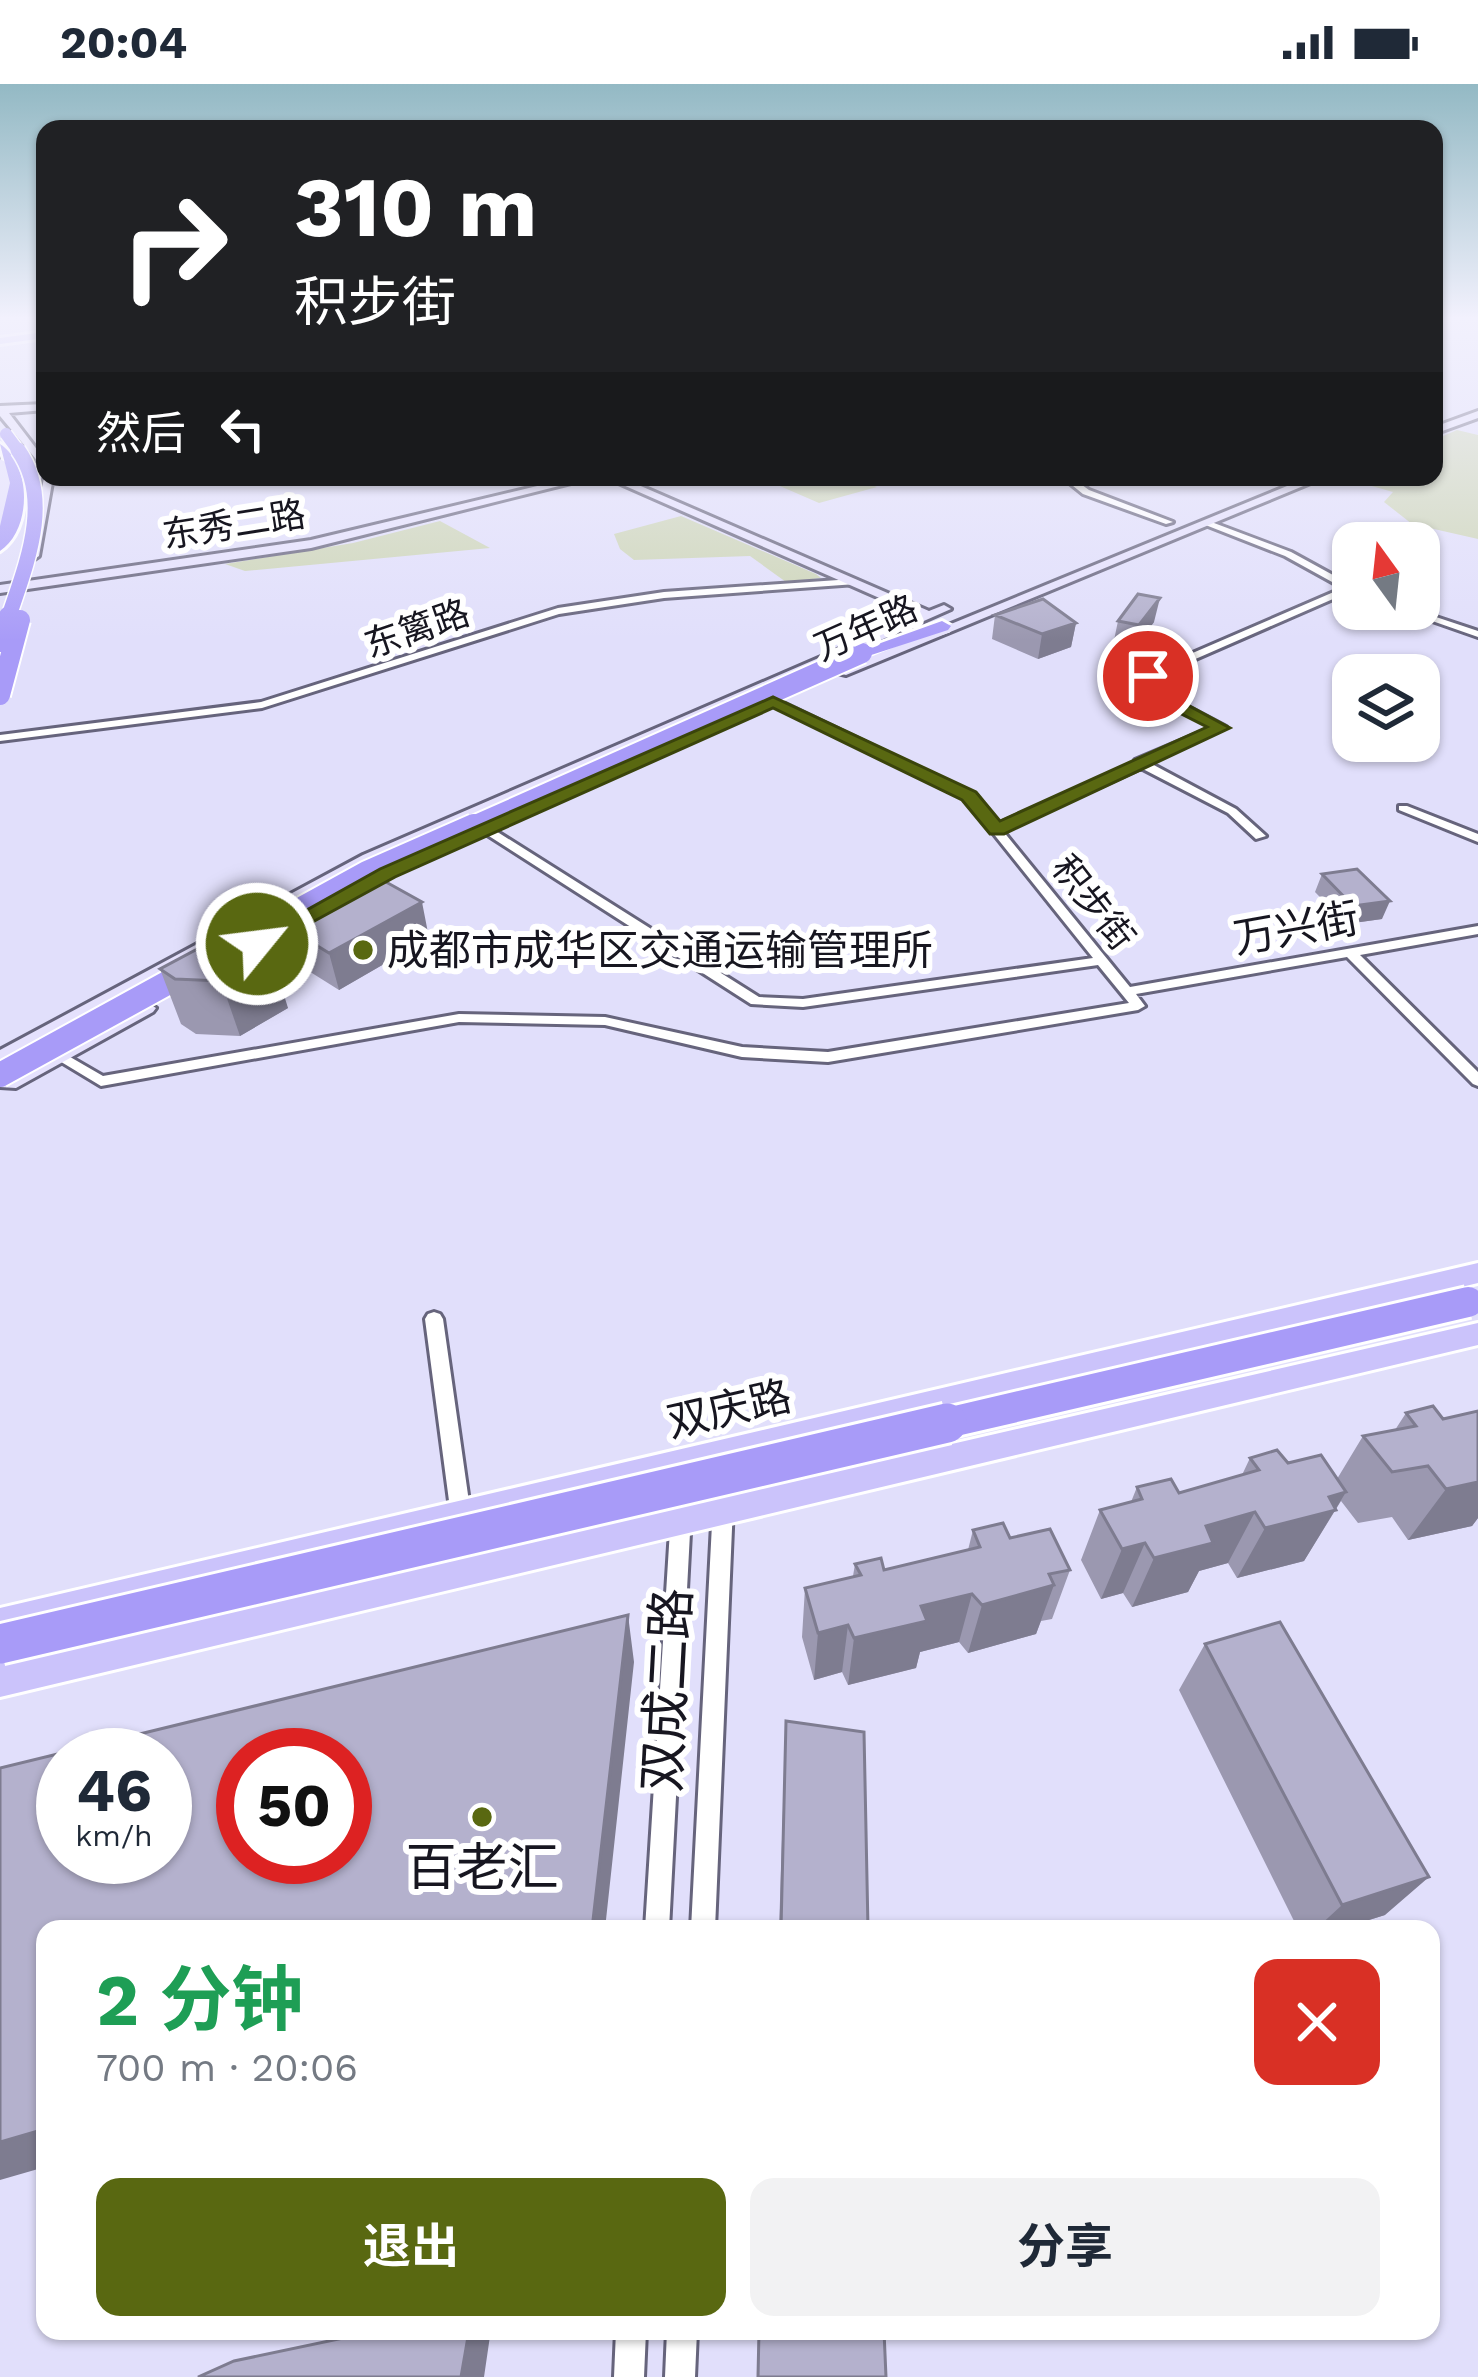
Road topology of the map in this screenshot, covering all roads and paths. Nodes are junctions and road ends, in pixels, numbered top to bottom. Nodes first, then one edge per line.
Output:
1 (7, 427) edge
2 (10, 427) edge
3 (0, 448) edge
4 (36, 457) edge
5 (0, 462) edge
6 (36, 482) edge
7 (37, 486) edge
8 (46, 486) edge
9 (552, 486) edge
10 (632, 486) edge
11 (1078, 486) edge
12 (1259, 486) edge
13 (1296, 486) edge
14 (1168, 522) junction
15 (1205, 522) junction
16 (0, 525) edge
17 (0, 546) edge
18 (1332, 578) edge
19 (22, 582) junction
20 (853, 582) junction
21 (0, 591) edge
22 (1332, 597) edge
23 (935, 620) junction
24 (1440, 621) edge
25 (1478, 634) edge
26 (0, 642) edge
27 (0, 661) edge
28 (0, 695) edge
29 (773, 702) junction
30 (0, 738) edge
31 (1139, 762) junction
32 (537, 783) junction
33 (560, 796) junction
34 (1403, 808) dead end
35 (484, 829) junction
36 (997, 830) junction
37 (1260, 836) dead end
38 (1478, 838) edge
39 (1478, 930) edge
40 (1350, 952) junction
41 (1101, 961) junction
42 (1126, 992) junction
43 (60, 1057) junction
44 (0, 1059) edge
45 (0, 1075) edge
46 (1478, 1081) edge
47 (0, 1086) edge
48 (1476, 1302) edge
49 (434, 1319) dead end
50 (710, 1457) junction
51 (671, 1466) junction
52 (724, 1510) junction
53 (460, 1516) junction
54 (682, 1520) junction
55 (0, 1624) edge
56 (0, 1644) edge
57 (0, 1680) edge
58 (658, 1920) edge
59 (703, 1920) edge
60 (631, 2340) edge
61 (682, 2340) edge
62 (628, 2377) edge
63 (680, 2377) edge

1 - 6 highway, bridge
2 - 4 main road
3 - 17 highway
5 - 16 main road
7 - 19 highway, bridge
8 - 19 main road
9 - 19 main road, 东秀二路
10 - 20 main road
11 - 14 street
12 - 14 main road, 万年路
13 - 15 main road, 万年路
14 - 23 main road, 万年路
15 - 18 street
15 - 23 main road, 万年路
19 - 21 main road, 东秀二路
19 - 26 highway, bridge
19 - 27 main road
19 - 28 highway, bridge
20 - 23 main road
20 - 30 street, 东篱路
22 - 31 street
23 - 29 main road, 万年路
23 - 32 main road, 万年路
23 - 45 highway, bridge
24 - 25 street
29 - 33 main road, 万年路
29 - 36 street, 积步街
31 - 36 street
31 - 37 street
32 - 33 main road
32 - 44 main road, 万年路
33 - 35 main road, 万年路
34 - 38 street
35 - 41 street
35 - 43 main road, 万年路
36 - 41 street, 积步街
39 - 40 street, 万兴街
40 - 42 street, 万兴街
40 - 46 street
41 - 42 street, 积步街
42 - 43 street
43 - 47 main road, 万年路
48 - 50 main road, 双庆路
48 - 52 main road
48 - 56 highway, bridge
49 - 53 street
50 - 51 main road, 双庆路
50 - 52 street, 双成二路
51 - 53 main road, 双庆路
51 - 54 street, 双成二路
52 - 54 main road
52 - 59 street, 双成二路
53 - 55 main road, 双庆路
54 - 57 main road
54 - 58 street, 双成二路
60 - 62 street
61 - 63 street

